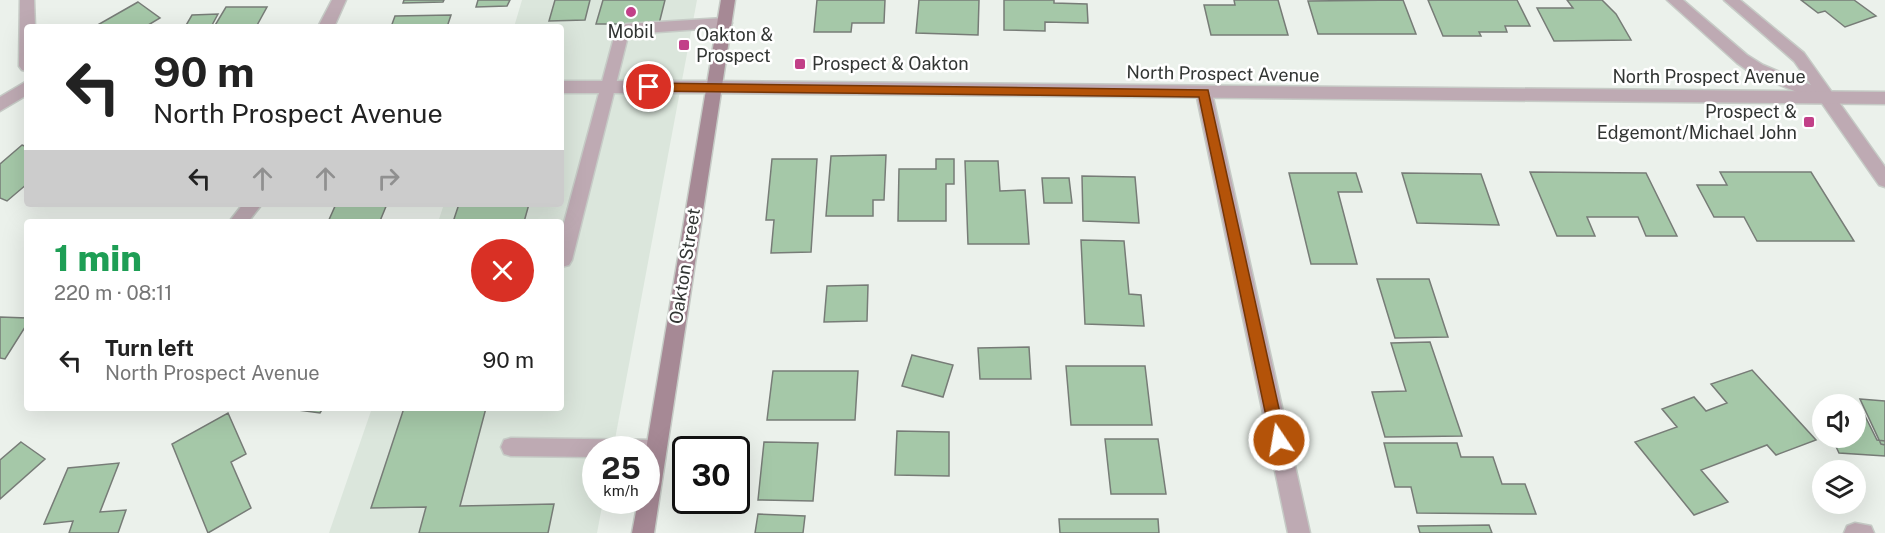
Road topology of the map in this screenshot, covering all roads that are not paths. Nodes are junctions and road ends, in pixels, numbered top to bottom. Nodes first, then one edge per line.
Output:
1 (27, 0) edge
2 (339, 0) edge
3 (728, 0) edge
4 (1674, 0) edge
5 (1731, 0) edge
6 (724, 23) junction
7 (27, 24) edge
8 (327, 24) edge
9 (564, 87) edge
10 (606, 87) junction
11 (714, 87) junction
12 (24, 89) edge
13 (1204, 93) junction
14 (1827, 98) junction
15 (1885, 98) edge
16 (0, 105) edge
17 (1885, 180) edge
18 (250, 207) edge
19 (240, 219) edge
20 (564, 256) edge
21 (658, 436) edge
22 (511, 447) dead end
23 (582, 448) edge
24 (646, 514) edge
25 (643, 533) edge
26 (1299, 533) edge
27 (1855, 533) edge
28 (1863, 533) edge

1 - 7 street
2 - 8 street
3 - 6 main road, Oakton Street
4 - 14 street
5 - 14 street
6 - 10 street
6 - 11 main road, Oakton Street
9 - 10 street, North Prospect Avenue
10 - 11 street, North Prospect Avenue
10 - 20 street
11 - 13 street, North Prospect Avenue
11 - 21 main road, Oakton Street
12 - 16 street
13 - 14 street, North Prospect Avenue
13 - 26 street
14 - 15 street, North Prospect Avenue
14 - 17 street
18 - 19 street
22 - 23 street
24 - 25 main road, Oakton Street
27 - 28 street

